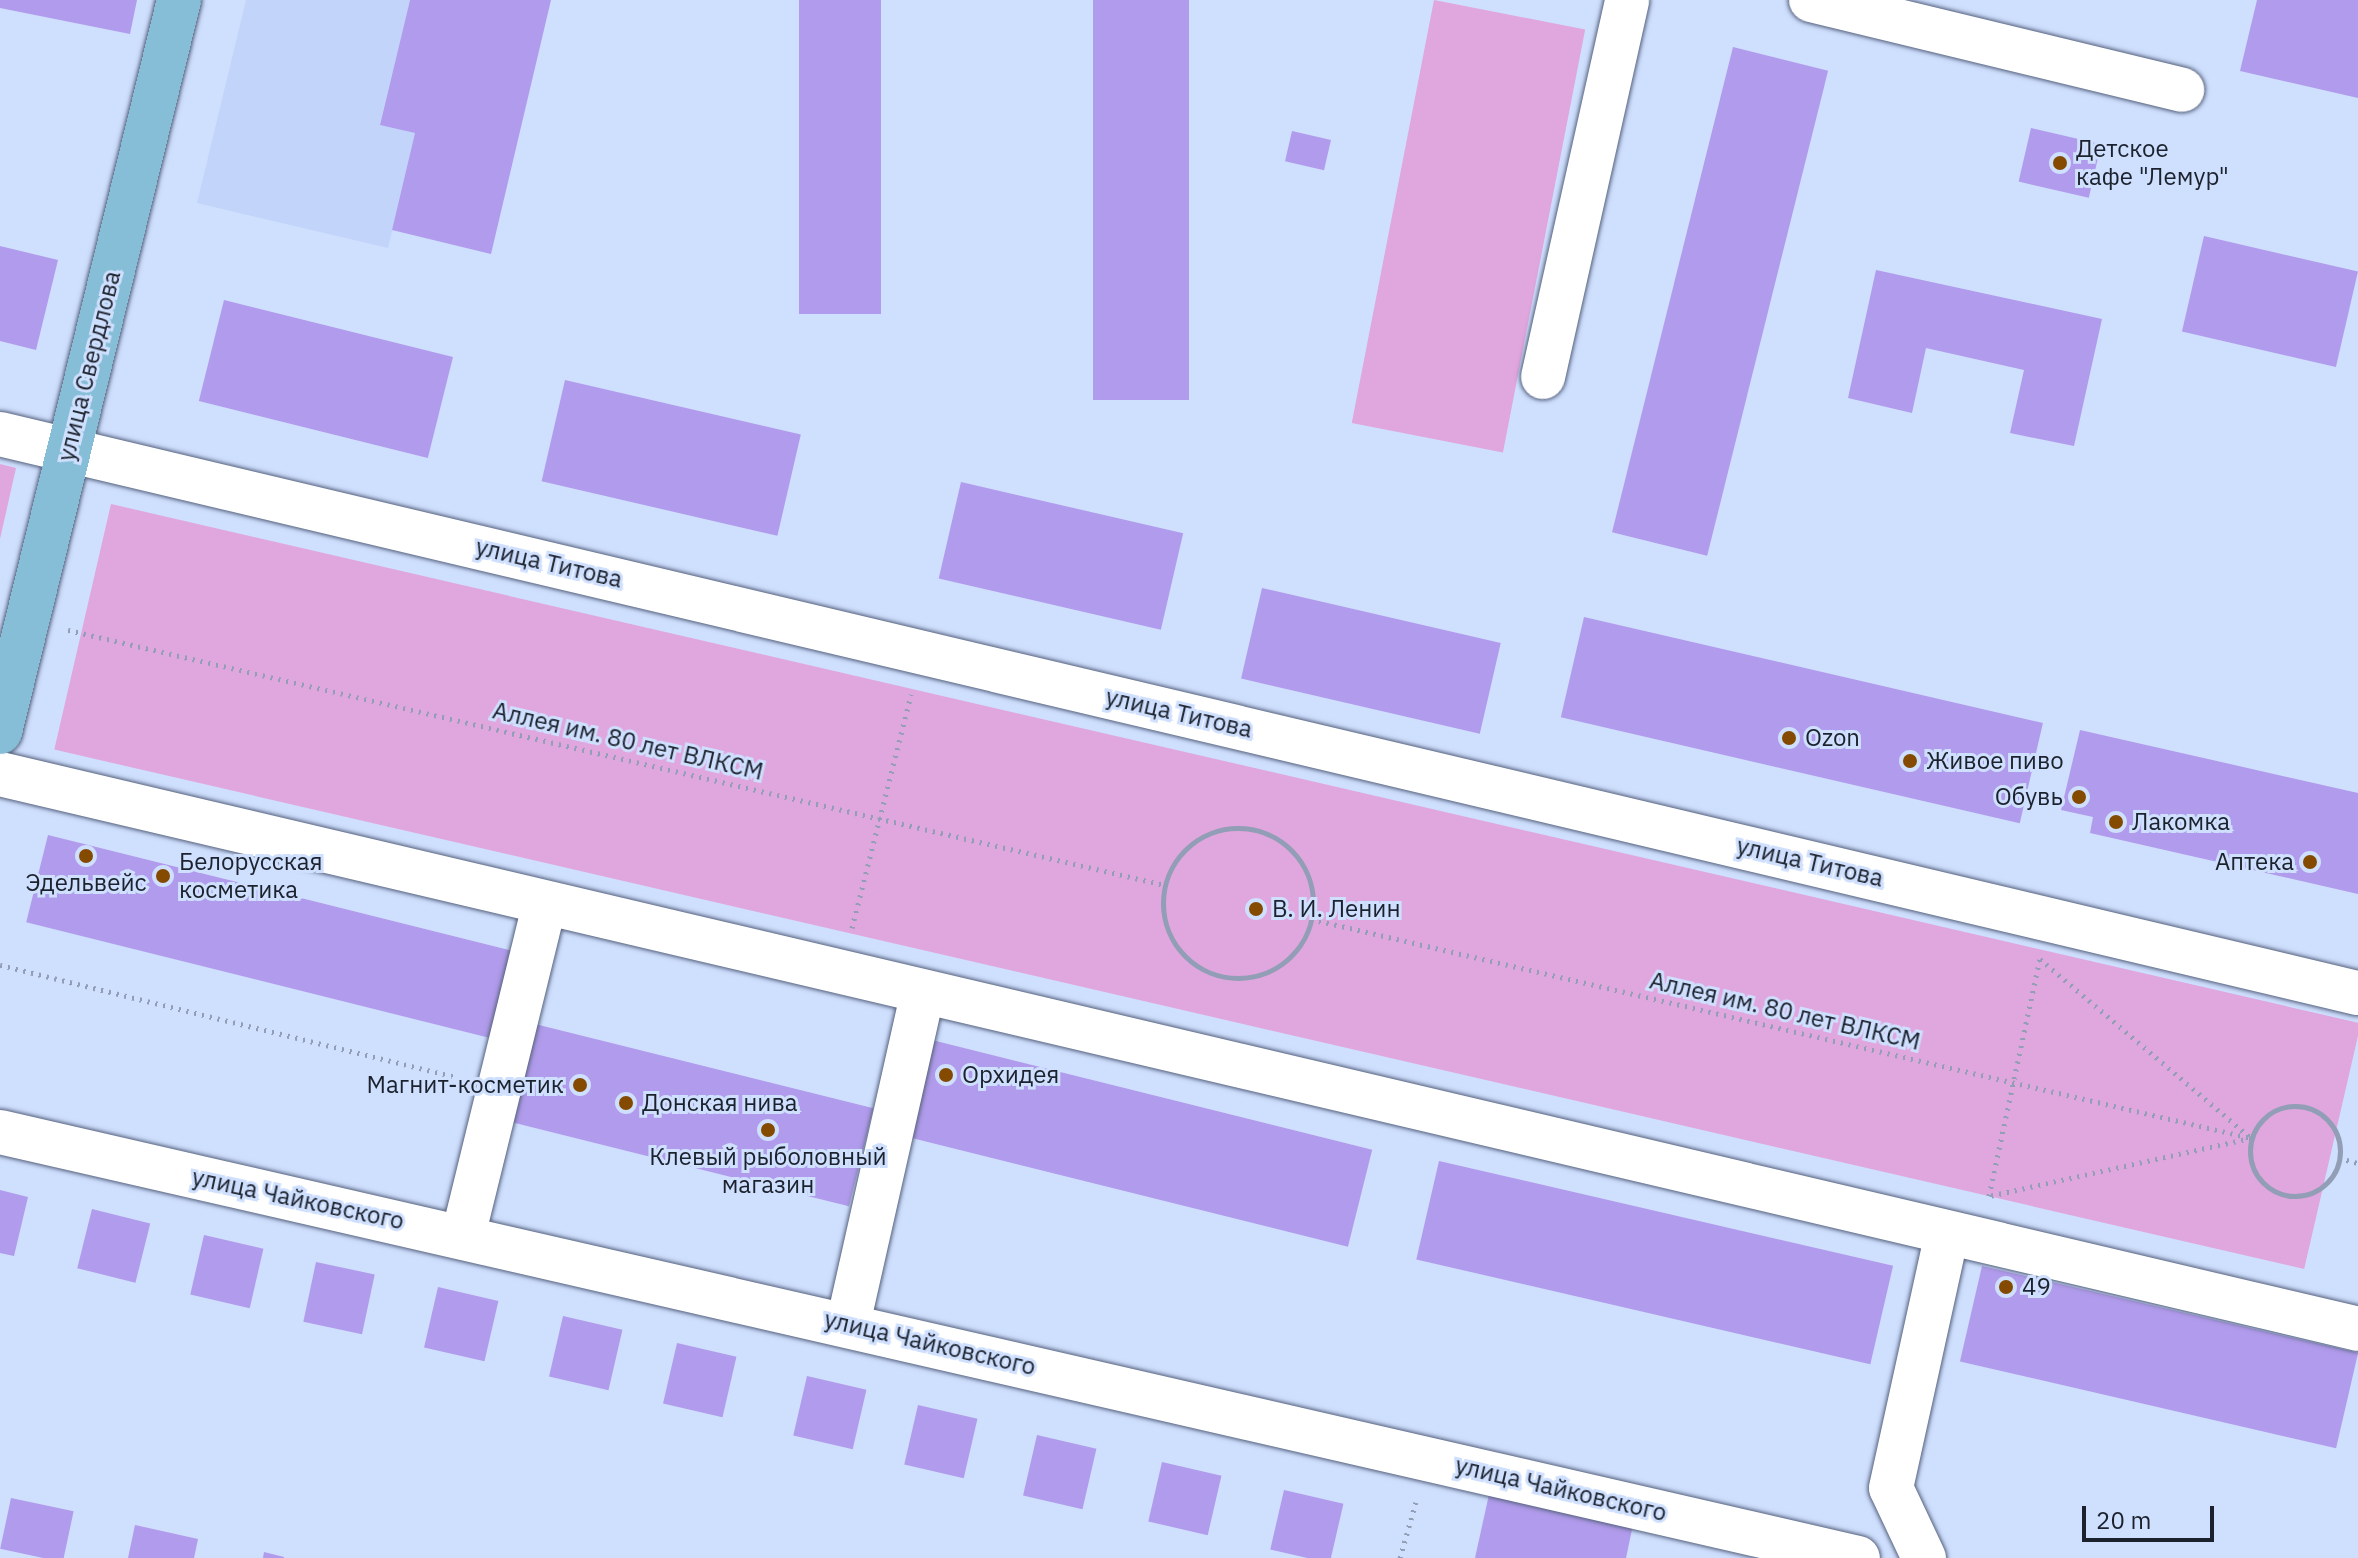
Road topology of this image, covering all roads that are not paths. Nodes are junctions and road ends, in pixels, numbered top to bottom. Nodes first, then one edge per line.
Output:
1 (179, 0) edge
2 (1627, 0) edge
3 (1811, 0) edge
4 (2182, 90) dead end
5 (1543, 377) dead end
6 (0, 434) edge
7 (69, 449) junction
8 (0, 732) edge
9 (0, 774) edge
10 (544, 906) junction
11 (2358, 993) edge
12 (922, 995) junction
13 (0, 1132) edge
14 (1947, 1233) junction
15 (463, 1236) junction
16 (848, 1324) junction
17 (2358, 1329) edge
18 (1858, 1558) edge
19 (1924, 1558) edge

1 - 7 main road, улица Свердлова
2 - 5 street
3 - 4 street
6 - 7 street, улица Титова
7 - 8 main road, улица Свердлова
7 - 11 street, улица Титова
9 - 10 street
10 - 12 street
10 - 15 street
12 - 14 street
12 - 16 street
13 - 15 street, улица Чайковского
14 - 17 street
14 - 19 street
15 - 16 street, улица Чайковского
16 - 18 street, улица Чайковского

